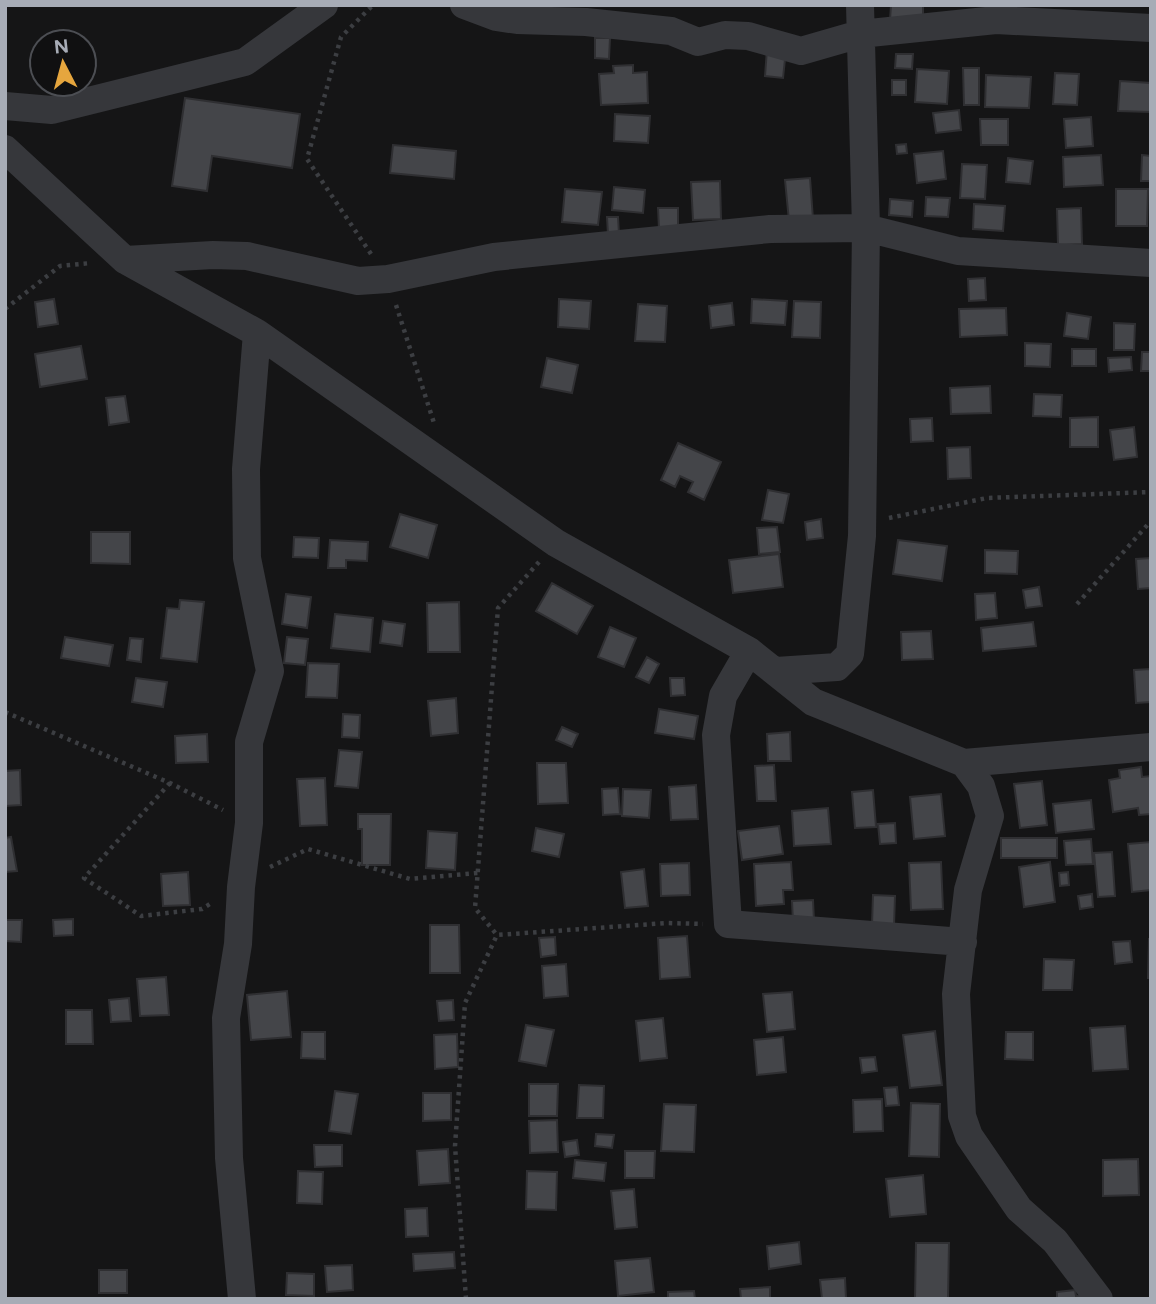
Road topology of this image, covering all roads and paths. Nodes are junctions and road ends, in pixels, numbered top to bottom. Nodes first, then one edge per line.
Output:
1 (324, 5) edge
2 (373, 5) edge
3 (464, 5) edge
4 (860, 5) edge
5 (1151, 28) edge
6 (860, 34) junction
7 (5, 106) edge
8 (5, 149) edge
9 (866, 228) junction
10 (125, 260) junction
11 (1151, 263) edge
12 (388, 279) junction
13 (5, 309) edge
14 (257, 333) junction
15 (449, 467) junction
16 (1151, 492) edge
17 (1151, 521) edge
18 (862, 536) junction
19 (556, 543) junction
20 (1077, 604) dead end
21 (749, 651) junction
22 (776, 671) junction
23 (1151, 747) edge
24 (964, 764) junction
25 (170, 783) dead end
26 (241, 887) junction
27 (728, 924) junction
28 (497, 935) junction
29 (963, 942) junction
30 (242, 1299) edge
31 (466, 1299) edge
32 (1099, 1299) edge

1 - 7 street
2 - 12 path
3 - 6 street
4 - 6 street
5 - 6 street
6 - 9 street
8 - 10 street
9 - 11 street
9 - 12 street
9 - 18 street
10 - 12 street
10 - 13 path
10 - 14 street
12 - 15 path
14 - 15 street
14 - 26 street
15 - 19 street
16 - 18 path
17 - 20 path
18 - 22 street
19 - 21 street
19 - 28 path
21 - 22 street
21 - 27 street
22 - 24 street
23 - 24 street
24 - 29 street
25 - 26 path
26 - 30 street
27 - 28 path
27 - 29 street
28 - 31 path
29 - 32 street

